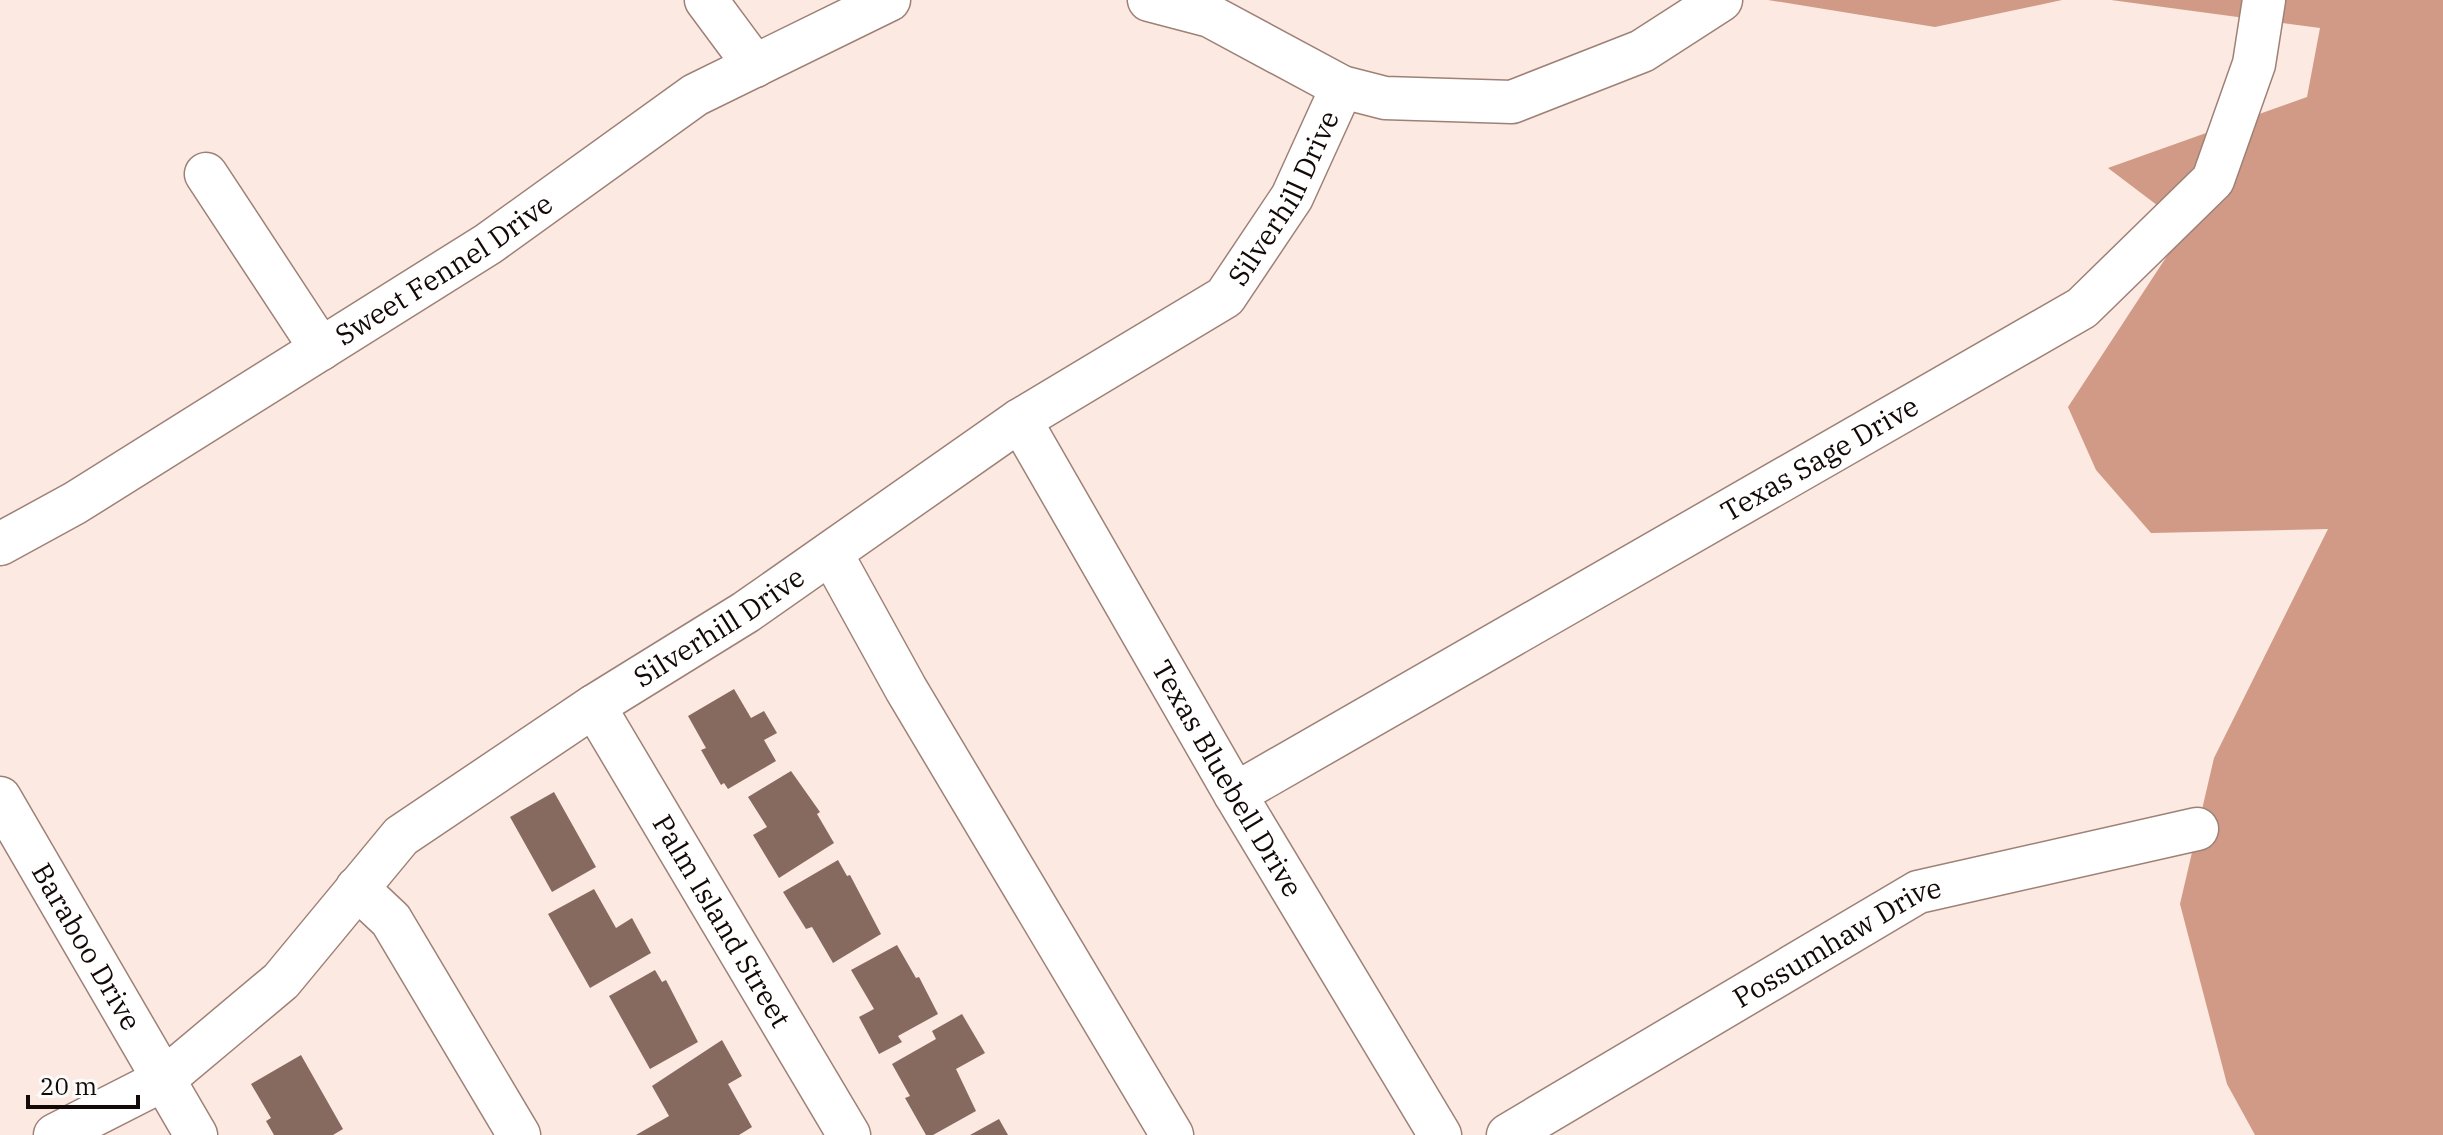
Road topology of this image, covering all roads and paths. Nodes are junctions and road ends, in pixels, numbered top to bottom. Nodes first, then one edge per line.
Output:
1 (706, 0) edge
2 (889, 0) edge
3 (1149, 0) edge
4 (1721, 0) edge
5 (2264, 0) edge
6 (755, 66) junction
7 (1342, 87) junction
8 (206, 174) dead end
9 (321, 349) junction
10 (1020, 420) junction
11 (0, 544) edge
12 (831, 553) junction
13 (594, 706) junction
14 (1235, 794) junction
15 (0, 798) edge
16 (2197, 829) dead end
17 (357, 888) junction
18 (163, 1080) junction
19 (55, 1135) edge
20 (196, 1135) edge
21 (519, 1135) edge
22 (849, 1135) edge
23 (1172, 1135) edge
24 (1440, 1135) edge
25 (1508, 1135) edge

1 - 6 street
2 - 6 street, Sweet Fennel Drive
3 - 7 street
4 - 7 street
5 - 14 street, Texas Sage Drive
6 - 9 street, Sweet Fennel Drive
7 - 10 street, Silverhill Drive
8 - 9 street
9 - 11 street, Sweet Fennel Drive
10 - 12 street, Silverhill Drive
10 - 14 street, Texas Bluebell Drive
12 - 13 street, Silverhill Drive
12 - 23 street
13 - 17 street, Silverhill Drive
13 - 22 street, Palm Island Street
14 - 24 street, Texas Bluebell Drive
15 - 18 street, Baraboo Drive
16 - 25 street, Possumhaw Drive
17 - 18 street, Silverhill Drive
17 - 21 street
18 - 19 street, Silverhill Drive
18 - 20 street, Baraboo Drive

